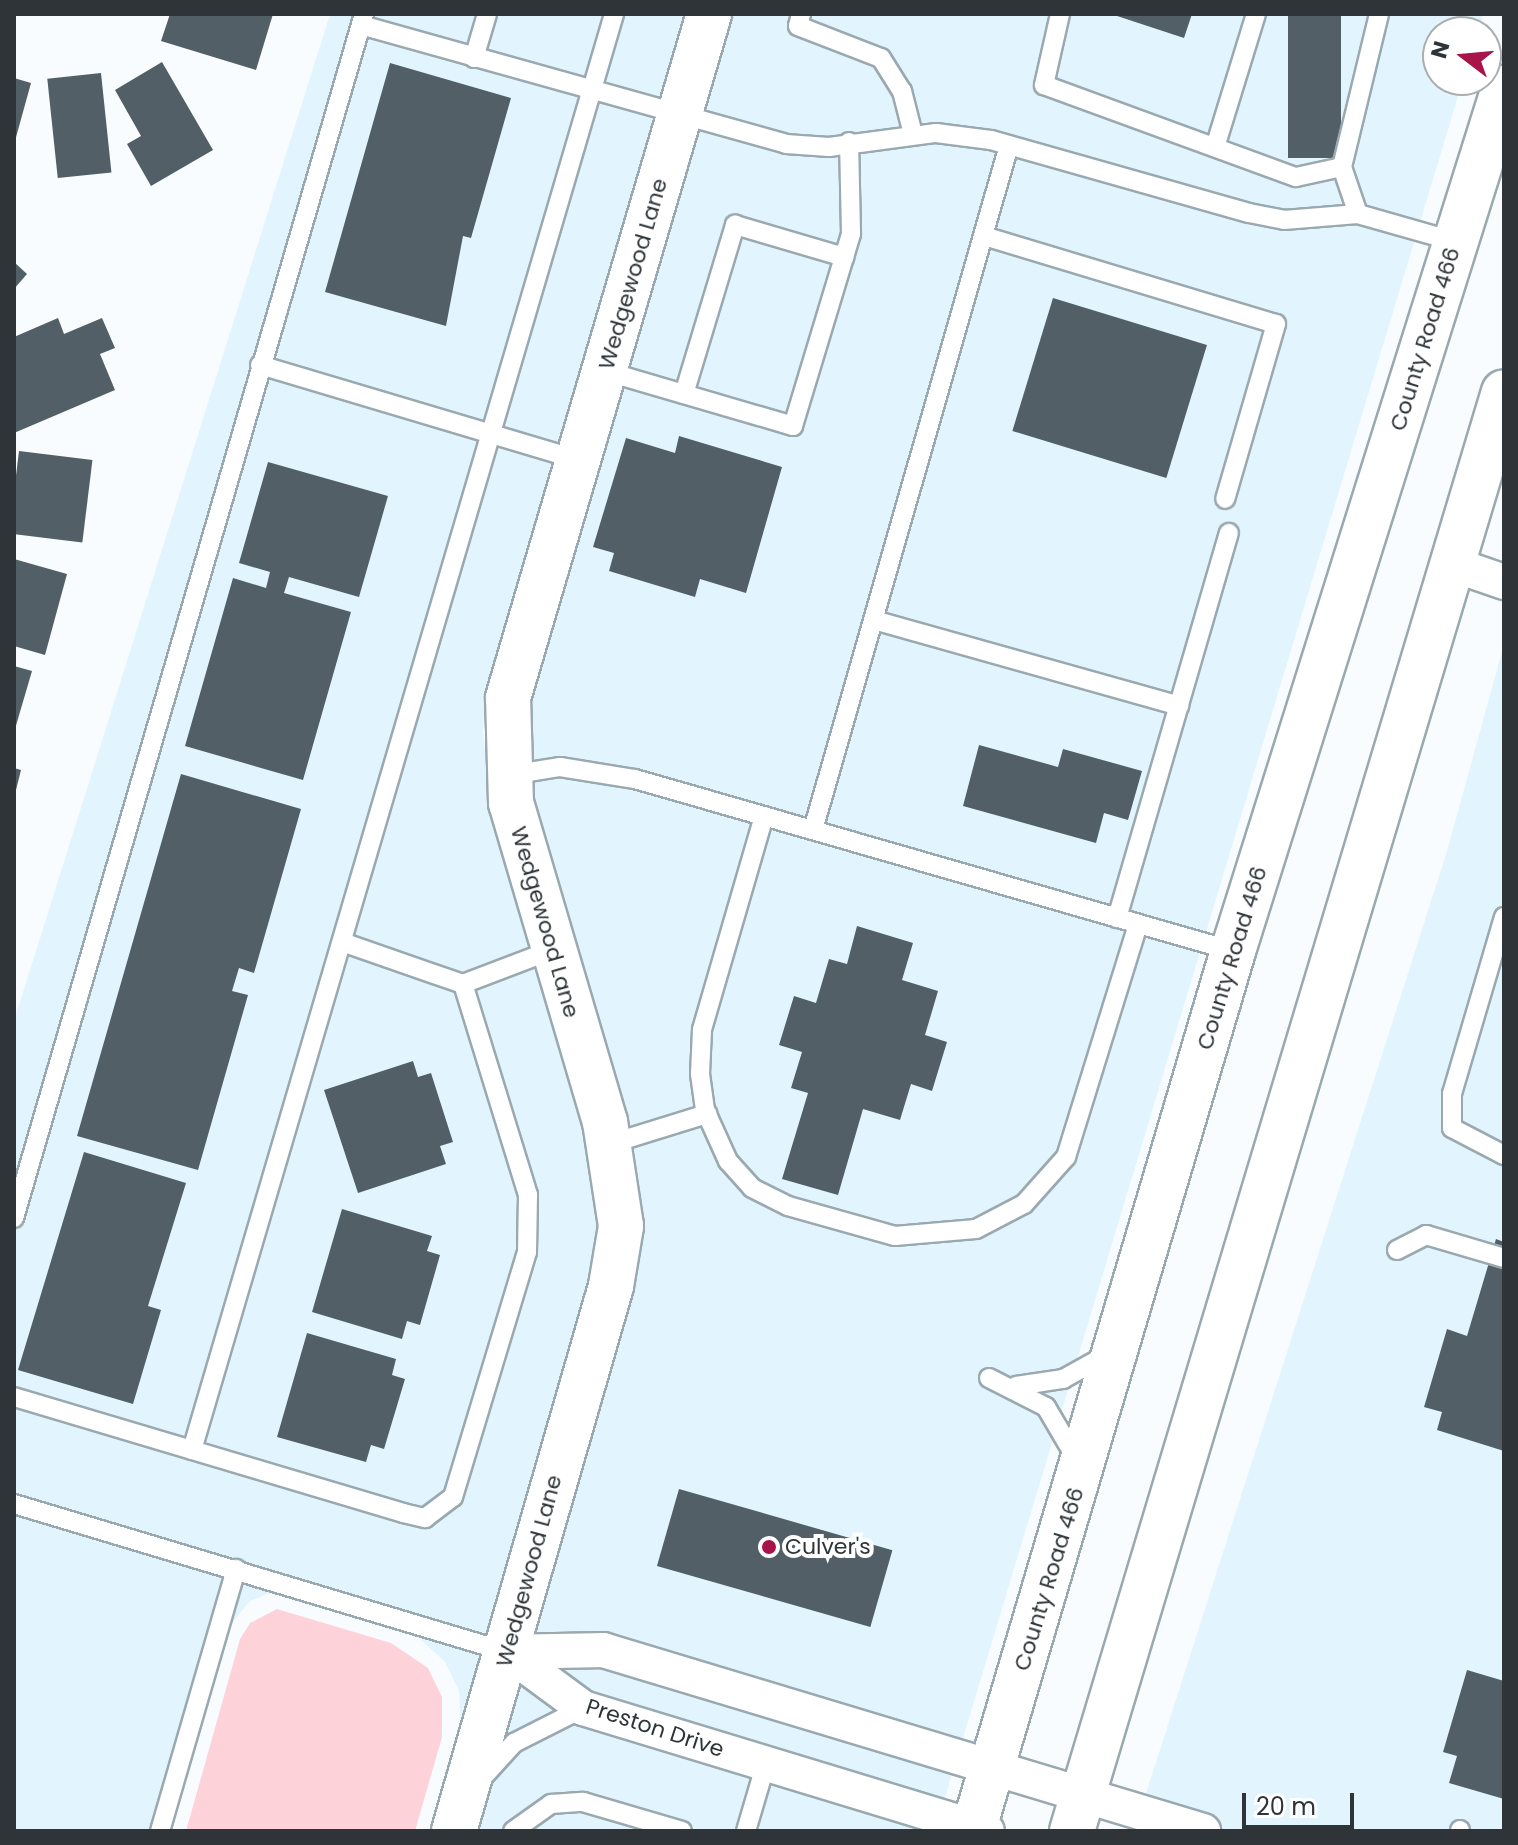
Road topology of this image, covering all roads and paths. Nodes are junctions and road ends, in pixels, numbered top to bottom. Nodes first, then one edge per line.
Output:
1 (487, 14) edge
2 (614, 14) edge
3 (709, 14) edge
4 (801, 14) edge
5 (1060, 14) edge
6 (1256, 14) edge
7 (1379, 14) edge
8 (363, 20) edge
9 (474, 58) junction
10 (1504, 88) edge
11 (591, 92) junction
12 (679, 117) junction
13 (913, 134) junction
14 (849, 142) junction
15 (1216, 144) junction
16 (1009, 145) junction
17 (1342, 167) junction
18 (1358, 214) junction
19 (984, 236) junction
20 (1456, 242) junction
21 (844, 257) junction
22 (260, 365) junction
23 (605, 371) junction
24 (1504, 392) edge
25 (684, 394) junction
26 (491, 434) junction
27 (579, 460) junction
28 (1225, 499) dead end
29 (1229, 533) dead end
30 (1452, 564) junction
31 (1504, 582) edge
32 (874, 620) junction
33 (1179, 706) junction
34 (506, 776) junction
35 (764, 816) junction
36 (813, 830) junction
37 (1504, 917) edge
38 (1117, 918) junction
39 (1138, 924) junction
40 (342, 942) junction
41 (552, 950) junction
42 (1233, 951) junction
43 (463, 984) junction
44 (707, 1114) junction
45 (610, 1144) junction
46 (1504, 1155) edge
47 (14, 1218) edge
48 (1397, 1250) dead end
49 (1504, 1258) edge
50 (1117, 1350) junction
51 (989, 1378) dead end
52 (1016, 1386) junction
53 (14, 1397) edge
54 (192, 1450) junction
55 (1081, 1472) junction
56 (14, 1504) edge
57 (236, 1569) junction
58 (507, 1652) junction
59 (583, 1708) junction
60 (766, 1763) junction
61 (991, 1770) junction
62 (1077, 1814) edge
63 (978, 1830) edge
64 (160, 1831) edge
65 (454, 1831) edge
66 (513, 1831) edge
67 (682, 1831) edge
68 (746, 1831) edge
69 (1203, 1831) edge

1 - 9 lane
2 - 11 lane
3 - 12 main road, Wedgewood Lane
4 - 13 lane
5 - 15 lane
6 - 15 lane
7 - 17 lane
8 - 9 lane
8 - 22 lane
9 - 11 lane
10 - 20 main road, County Road 466
11 - 12 lane
11 - 26 lane
12 - 14 lane
12 - 23 main road, Wedgewood Lane
13 - 14 lane
13 - 16 lane
14 - 21 lane
15 - 17 lane
16 - 18 lane
16 - 19 lane
17 - 18 lane
18 - 20 lane
19 - 28 lane
19 - 32 lane
20 - 42 main road, County Road 466
21 - 25 lane
21 - 25 lane
22 - 26 lane
22 - 47 lane
23 - 25 lane
23 - 27 main road, Wedgewood Lane
24 - 30 main road
26 - 27 lane
26 - 40 lane
27 - 34 main road, Wedgewood Lane
29 - 33 lane
30 - 31 street
30 - 62 main road
32 - 33 lane
32 - 36 lane
33 - 38 lane
34 - 35 lane
34 - 41 main road, Wedgewood Lane
35 - 36 lane
35 - 44 lane
36 - 38 lane
37 - 46 lane
38 - 39 lane
39 - 42 lane
39 - 44 lane
40 - 43 lane
40 - 54 lane
41 - 43 lane
41 - 45 main road, Wedgewood Lane
42 - 50 main road, County Road 466
43 - 54 lane
44 - 45 lane
45 - 58 main road, Wedgewood Lane
48 - 49 lane
50 - 52 lane
50 - 55 main road, County Road 466
51 - 52 lane
52 - 55 lane
53 - 54 lane
55 - 61 main road, County Road 466
56 - 57 lane
57 - 58 lane
57 - 64 lane
58 - 59 street, Preston Drive
58 - 61 street
58 - 65 main road, Wedgewood Lane
59 - 60 street, Preston Drive
59 - 65 lane
60 - 63 street, Preston Drive
60 - 68 lane
61 - 62 street
61 - 63 main road, County Road 466
62 - 69 street
66 - 67 lane

